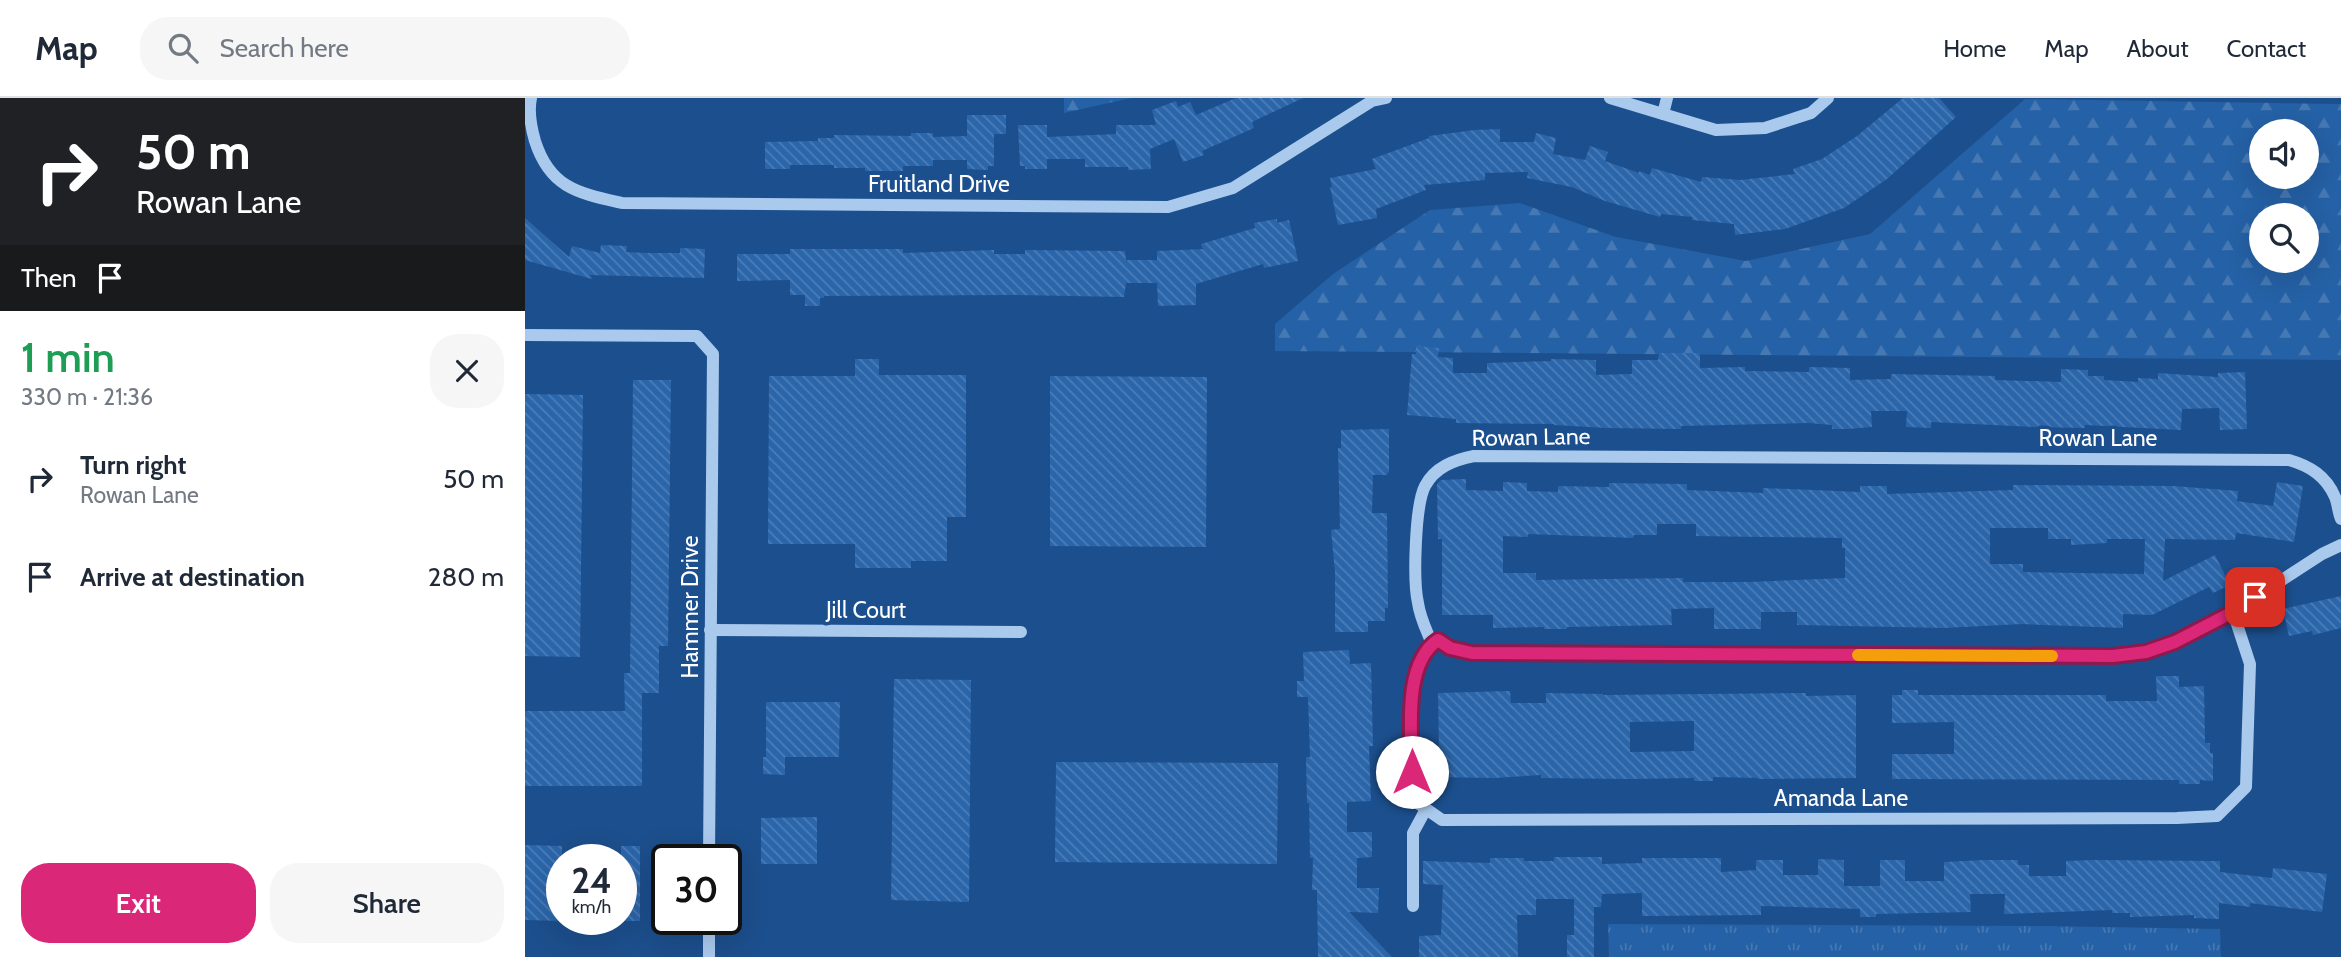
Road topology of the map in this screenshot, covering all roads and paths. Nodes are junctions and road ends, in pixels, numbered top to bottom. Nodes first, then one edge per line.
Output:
1 (531, 98) edge
2 (1386, 98) edge
3 (1610, 98) edge
4 (1667, 98) edge
5 (1828, 98) edge
6 (1663, 114) junction
7 (525, 335) edge
8 (2341, 519) edge
9 (2341, 545) edge
10 (2233, 612) junction
11 (710, 630) junction
12 (1021, 632) dead end
13 (1433, 644) junction
14 (1426, 809) junction
15 (709, 844) edge
16 (1413, 906) dead end
17 (709, 935) edge
18 (709, 957) edge

1 - 2 street, Fruitland Drive
3 - 6 street
4 - 6 street
5 - 6 street
7 - 11 street, Hammer Drive
8 - 13 street, Rowan Lane
9 - 10 street
10 - 13 street
10 - 14 street, Amanda Lane
11 - 12 street, Jill Court
11 - 15 street, Hammer Drive
13 - 14 street
14 - 16 street
17 - 18 street

